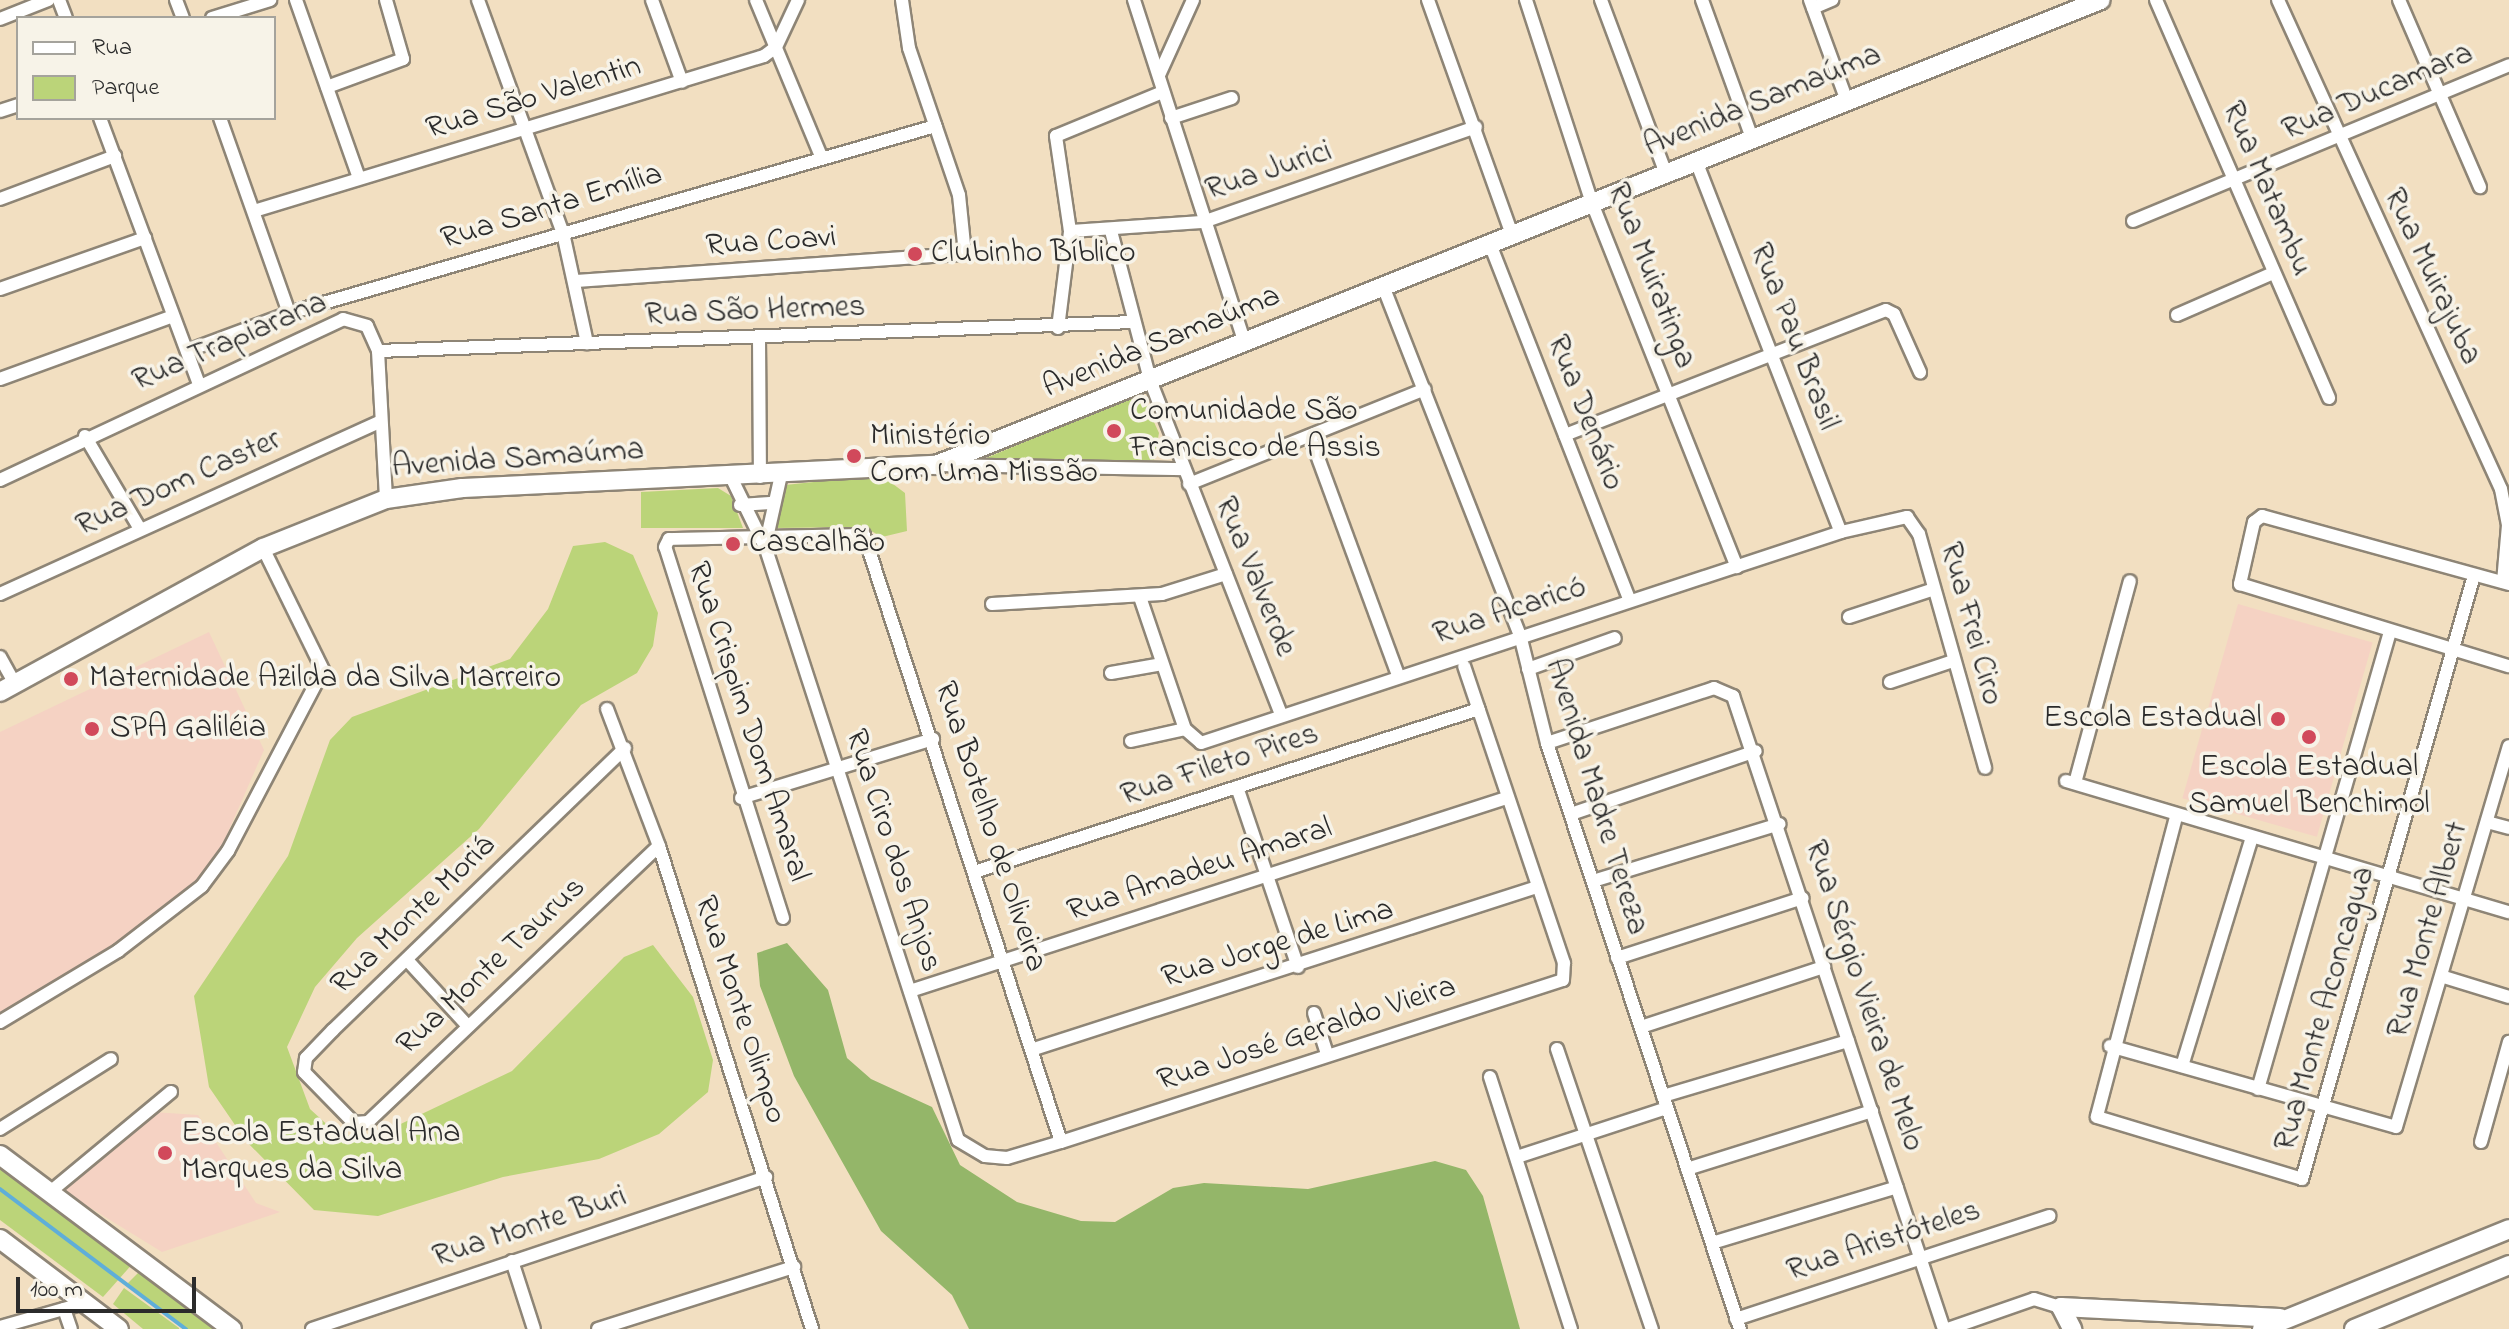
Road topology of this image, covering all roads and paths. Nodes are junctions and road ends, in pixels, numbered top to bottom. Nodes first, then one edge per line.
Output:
1 (48, 0) edge
2 (270, 0) edge
3 (296, 0) edge
4 (386, 0) edge
5 (478, 0) edge
6 (652, 0) edge
7 (756, 0) edge
8 (798, 0) edge
9 (902, 0) edge
10 (1134, 0) edge
11 (1193, 0) edge
12 (1428, 0) edge
13 (1526, 0) edge
14 (1601, 0) edge
15 (1702, 0) edge
16 (1832, 0) edge
17 (2101, 0) edge
18 (2156, 0) edge
19 (2278, 0) edge
20 (2399, 0) edge
21 (1812, 4) edge
22 (218, 16) edge
23 (0, 19) edge
24 (776, 47) junction
25 (2509, 65) edge
26 (1159, 75) junction
27 (682, 82) junction
28 (327, 87) junction
29 (1163, 92) junction
30 (2440, 95) junction
31 (1232, 98) dead end
32 (1847, 101) junction
33 (1171, 118) junction
34 (101, 120) edge
35 (221, 120) edge
36 (935, 126) junction
37 (1476, 127) junction
38 (522, 130) junction
39 (1752, 138) junction
40 (2340, 138) junction
41 (820, 154) junction
42 (115, 156) junction
43 (1696, 161) junction
44 (1666, 174) junction
45 (359, 178) junction
46 (2236, 180) junction
47 (2480, 187) dead end
48 (0, 199) edge
49 (1592, 203) junction
50 (254, 211) junction
51 (2133, 221) dead end
52 (1203, 222) junction
53 (1070, 231) junction
54 (1111, 231) junction
55 (563, 233) junction
56 (1512, 235) junction
57 (145, 238) junction
58 (1490, 244) junction
59 (2273, 273) junction
60 (575, 281) junction
61 (1383, 286) junction
62 (0, 289) edge
63 (289, 313) junction
64 (2177, 315) dead end
65 (173, 316) junction
66 (1133, 322) junction
67 (1058, 328) junction
68 (759, 338) junction
69 (1244, 341) junction
70 (587, 343) junction
71 (187, 351) junction
72 (378, 351) junction
73 (1772, 355) junction
74 (1920, 372) dead end
75 (0, 379) edge
76 (1150, 380) junction
77 (198, 382) junction
78 (1425, 389) junction
79 (1668, 395) junction
80 (2329, 398) dead end
81 (380, 422) junction
82 (1565, 435) junction
83 (85, 436) junction
84 (1310, 436) junction
85 (936, 465) junction
86 (1182, 469) junction
87 (781, 475) junction
88 (731, 477) junction
89 (760, 477) junction
90 (0, 480) edge
91 (1189, 484) junction
92 (386, 499) junction
93 (770, 503) junction
94 (740, 505) junction
95 (140, 529) junction
96 (1841, 532) junction
97 (763, 540) junction
98 (263, 548) junction
99 (1737, 567) junction
100 (1226, 574) junction
101 (2474, 575) junction
102 (2130, 581) dead end
103 (2506, 583) edge
104 (1934, 589) junction
105 (0, 594) edge
106 (1140, 597) junction
107 (1630, 601) junction
108 (992, 604) dead end
109 (1849, 617) dead end
110 (2390, 633) junction
111 (1520, 635) junction
112 (1615, 638) dead end
113 (2456, 650) junction
114 (0, 657) edge
115 (1953, 661) junction
116 (1162, 664) junction
117 (1464, 666) dead end
118 (2509, 666) edge
119 (1528, 669) junction
120 (1111, 673) dead end
121 (1398, 675) junction
122 (1890, 682) dead end
123 (8, 688) edge
124 (607, 709) dead end
125 (1479, 709) junction
126 (1281, 714) junction
127 (1185, 729) junction
128 (933, 739) junction
129 (1131, 741) dead end
130 (1547, 743) junction
131 (2509, 746) edge
132 (625, 748) junction
133 (1756, 751) junction
134 (837, 768) junction
135 (1985, 768) dead end
136 (1237, 787) junction
137 (741, 798) junction
138 (1506, 798) junction
139 (1571, 814) junction
140 (2176, 817) junction
141 (2487, 822) junction
142 (1780, 824) junction
143 (2509, 828) edge
144 (2252, 837) junction
145 (659, 846) junction
146 (2322, 857) junction
147 (977, 871) junction
148 (1268, 876) junction
149 (2391, 879) junction
150 (1593, 881) junction
151 (1537, 887) junction
152 (1803, 898) junction
153 (2465, 899) junction
154 (2509, 912) edge
155 (783, 918) dead end
156 (1617, 958) junction
157 (408, 961) junction
158 (1007, 961) junction
159 (1298, 967) junction
160 (1824, 967) junction
161 (2444, 977) junction
162 (910, 991) junction
163 (2509, 997) edge
164 (1314, 1013) dead end
165 (0, 1022) edge
166 (466, 1024) junction
167 (1641, 1027) junction
168 (1848, 1041) junction
169 (2509, 1042) edge
170 (2110, 1046) junction
171 (1034, 1049) junction
172 (1557, 1049) dead end
173 (1327, 1054) junction
174 (111, 1059) dead end
175 (2182, 1066) junction
176 (1490, 1077) dead end
177 (2258, 1089) junction
178 (171, 1092) dead end
179 (1665, 1102) junction
180 (2325, 1110) junction
181 (1872, 1111) junction
182 (360, 1124) joint
183 (0, 1129) edge
184 (1586, 1136) junction
185 (1061, 1142) junction
186 (2481, 1142) dead end
187 (0, 1155) edge
188 (1517, 1157) junction
189 (1687, 1169) junction
190 (766, 1177) junction
191 (1897, 1187) junction
192 (50, 1192) junction
193 (2049, 1216) dead end
194 (2509, 1229) edge
195 (0, 1239) edge
196 (1712, 1243) junction
197 (1921, 1256) junction
198 (512, 1261) junction
199 (2509, 1265) edge
200 (794, 1267) junction
201 (85, 1303) junction
202 (2061, 1307) junction
203 (64, 1309) junction
204 (2287, 1318) junction
205 (1738, 1324) edge
206 (0, 1327) edge
207 (71, 1329) edge
208 (119, 1329) edge
209 (232, 1329) edge
210 (312, 1329) edge
211 (534, 1329) edge
212 (598, 1329) edge
213 (812, 1329) edge
214 (1571, 1329) edge
215 (1652, 1329) edge
216 (1946, 1329) edge
217 (2072, 1329) edge
218 (2262, 1329) edge
219 (2354, 1329) edge

1 - 23 street
2 - 22 street
3 - 28 street
4 - 28 street
5 - 38 street
6 - 27 street
7 - 24 street
8 - 24 street
9 - 36 street
10 - 26 street
11 - 26 street
12 - 37 street
13 - 49 street, Rua Muiratinga
14 - 44 street
15 - 39 street
16 - 21 street
17 - 32 street, Avenida Samaúma
18 - 46 street, Rua Matambu
19 - 40 street, Rua Muirajuba
20 - 30 street
21 - 32 street
24 - 27 street, Rua São Valentin
24 - 41 street
25 - 30 street, Rua Ducamara
26 - 29 street
27 - 38 street, Rua São Valentin
28 - 45 street
29 - 33 street
29 - 53 street
30 - 40 street, Rua Ducamara
30 - 47 street
31 - 33 street
32 - 39 street, Avenida Samaúma
33 - 52 street
34 - 42 street
35 - 50 street
36 - 41 street, Rua Santa Emília
36 - 60 street, Rua Coavi
37 - 52 street, Rua Jurici
37 - 56 street
38 - 45 street, Rua São Valentin
38 - 55 street
39 - 43 street, Avenida Samaúma
40 - 46 street, Rua Ducamara
40 - 103 street, Rua Muirajuba
41 - 55 street, Rua Santa Emília
42 - 48 street
42 - 57 street
43 - 44 street, Avenida Samaúma
43 - 73 street, Rua Pau Brasil
44 - 49 street, Avenida Samaúma
45 - 50 street, Rua São Valentin
46 - 51 street, Rua Ducamara
46 - 59 street, Rua Matambu
49 - 56 street, Avenida Samaúma
49 - 79 street, Rua Muiratinga
50 - 63 street
52 - 54 street, Rua Jurici
52 - 69 street
53 - 54 street, Rua Jurici
53 - 67 street
54 - 66 street, Rua Valverde
55 - 60 street
55 - 63 street, Rua Santa Emília
56 - 58 street, Avenida Samaúma
57 - 62 street
57 - 65 street
58 - 61 street, Avenida Samaúma
58 - 82 street, Rua Denário
59 - 64 street
59 - 80 street, Rua Matambu
60 - 70 street
61 - 69 street, Avenida Samaúma
61 - 78 street, Avenida Madre Tereza
63 - 71 street, Rua Santa Emília
65 - 71 street
65 - 75 street
66 - 67 street, Rua São Hermes
66 - 76 street, Rua Valverde
67 - 68 street, Rua São Hermes
68 - 70 street, Rua São Hermes
68 - 89 street
69 - 76 street, Avenida Samaúma
70 - 72 street, Rua São Hermes
71 - 77 street
72 - 77 street, Rua Trapiarana
72 - 81 street
73 - 74 street
73 - 79 street
73 - 96 street, Rua Pau Brasil
76 - 85 street, Avenida Samaúma
76 - 86 street, Rua Valverde
77 - 83 street, Rua Trapiarana
78 - 84 street
78 - 111 street, Avenida Madre Tereza
79 - 82 street
79 - 99 street, Rua Muiratinga
81 - 92 street
81 - 95 street, Rua Dom Caster
82 - 107 street, Rua Denário
83 - 90 street, Rua Trapiarana
83 - 95 street
84 - 91 street
84 - 121 street
85 - 86 street
85 - 87 street, Avenida Samaúma
86 - 91 street, Rua Valverde
87 - 89 street, Avenida Samaúma
87 - 93 street
88 - 89 street, Avenida Samaúma
88 - 92 street, Avenida Samaúma
88 - 94 street, Rua Ciro dos Anjos
91 - 100 street, Rua Valverde
92 - 98 street, Avenida Samaúma
93 - 94 street
93 - 97 street
94 - 97 street, Rua Ciro dos Anjos
95 - 105 street, Rua Dom Caster
96 - 99 street, Rua Acaricó
96 - 104 street, Rua Frei Ciro
97 - 128 street, Rua Botelho de Oliveira
97 - 134 street, Rua Ciro dos Anjos
97 - 137 street, Rua Crispim Dom Amaral
98 - 123 street, Avenida Samaúma
98 - 165 street
99 - 107 street, Rua Acaricó
100 - 106 street
100 - 126 street, Rua Valverde
101 - 103 street
101 - 110 street
101 - 113 street, Rua Monte Aconcagua
102 - 140 street
104 - 109 street
104 - 115 street, Rua Frei Ciro
106 - 108 street
106 - 116 street
107 - 111 street, Rua Acaricó
110 - 113 street
110 - 146 street
111 - 119 street, Avenida Madre Tereza
111 - 121 street, Rua Acaricó
112 - 119 street
113 - 118 street
113 - 149 street, Rua Monte Aconcagua
114 - 123 street
115 - 122 street
115 - 135 street, Rua Frei Ciro
116 - 120 street
116 - 127 street
117 - 125 street
119 - 130 street, Avenida Madre Tereza
121 - 126 street, Rua Acaricó
124 - 132 street, Rua Monte Olimpo
125 - 136 street, Rua Fileto Pires
125 - 138 street
126 - 127 street, Rua Acaricó
127 - 129 street
128 - 134 street
128 - 147 street, Rua Botelho de Oliveira
130 - 133 street, Rua Sérgio Vieira de Melo
130 - 139 street, Avenida Madre Tereza
131 - 141 street, Rua Monte Albert
132 - 145 street, Rua Monte Olimpo
132 - 157 street, Rua Monte Moriá
133 - 139 street
133 - 142 street, Rua Sérgio Vieira de Melo
134 - 137 street
134 - 162 street, Rua Ciro dos Anjos
136 - 147 street, Rua Fileto Pires
136 - 148 street
137 - 155 street, Rua Crispim Dom Amaral
138 - 148 street, Rua Amadeu Amaral
138 - 151 street
139 - 150 street, Avenida Madre Tereza
140 - 144 street
140 - 170 street
141 - 143 street
141 - 153 street, Rua Monte Albert
142 - 150 street
142 - 152 street, Rua Sérgio Vieira de Melo
144 - 146 street
144 - 175 street
145 - 166 street, Rua Monte Taurus
145 - 190 street, Rua Monte Olimpo
146 - 149 street
146 - 177 street
147 - 158 street, Rua Botelho de Oliveira
148 - 158 street, Rua Amadeu Amaral
148 - 159 street
149 - 153 street
149 - 180 street, Rua Monte Aconcagua
150 - 156 street, Avenida Madre Tereza
151 - 159 street, Rua Jorge de Lima
151 - 173 street, Rua José Geraldo Vieira
152 - 156 street
152 - 160 street, Rua Sérgio Vieira de Melo
153 - 154 street
153 - 161 street, Rua Monte Albert
156 - 167 street, Avenida Madre Tereza
157 - 166 street
157 - 182 street, Rua Monte Moriá
158 - 162 street, Rua Amadeu Amaral
158 - 171 street, Rua Botelho de Oliveira
159 - 171 street, Rua Jorge de Lima
160 - 167 street
160 - 168 street, Rua Sérgio Vieira de Melo
161 - 163 street
161 - 180 street, Rua Monte Albert
162 - 185 street, Rua Ciro dos Anjos
164 - 173 street
166 - 182 street, Rua Monte Taurus
167 - 179 street, Avenida Madre Tereza
168 - 179 street
168 - 181 street, Rua Sérgio Vieira de Melo
169 - 186 street
170 - 175 street
170 - 180 street, Rua Monte Aconcagua
171 - 185 street, Rua Botelho de Oliveira
172 - 184 street
173 - 185 street, Rua José Geraldo Vieira
174 - 183 street
175 - 177 street
176 - 188 street
177 - 180 street
178 - 192 street
179 - 184 street
179 - 189 street, Avenida Madre Tereza
181 - 189 street
181 - 191 street, Rua Sérgio Vieira de Melo
184 - 188 street
184 - 215 street
187 - 192 street
188 - 214 street
189 - 196 street, Avenida Madre Tereza
190 - 198 street, Rua Monte Buri
190 - 200 street, Rua Monte Olimpo
191 - 196 street
191 - 197 street, Rua Sérgio Vieira de Melo
192 - 209 street
193 - 197 street, Rua Aristóteles
194 - 204 street
195 - 201 street
196 - 205 street, Avenida Madre Tereza
197 - 205 street, Rua Aristóteles
197 - 216 street, Rua Sérgio Vieira de Melo
198 - 210 street, Rua Monte Buri
198 - 211 street
199 - 219 street
200 - 212 street
200 - 213 street, Rua Monte Olimpo
201 - 203 street
201 - 208 street
202 - 204 street
202 - 216 street
202 - 217 street
203 - 206 street
203 - 207 street
204 - 218 street

